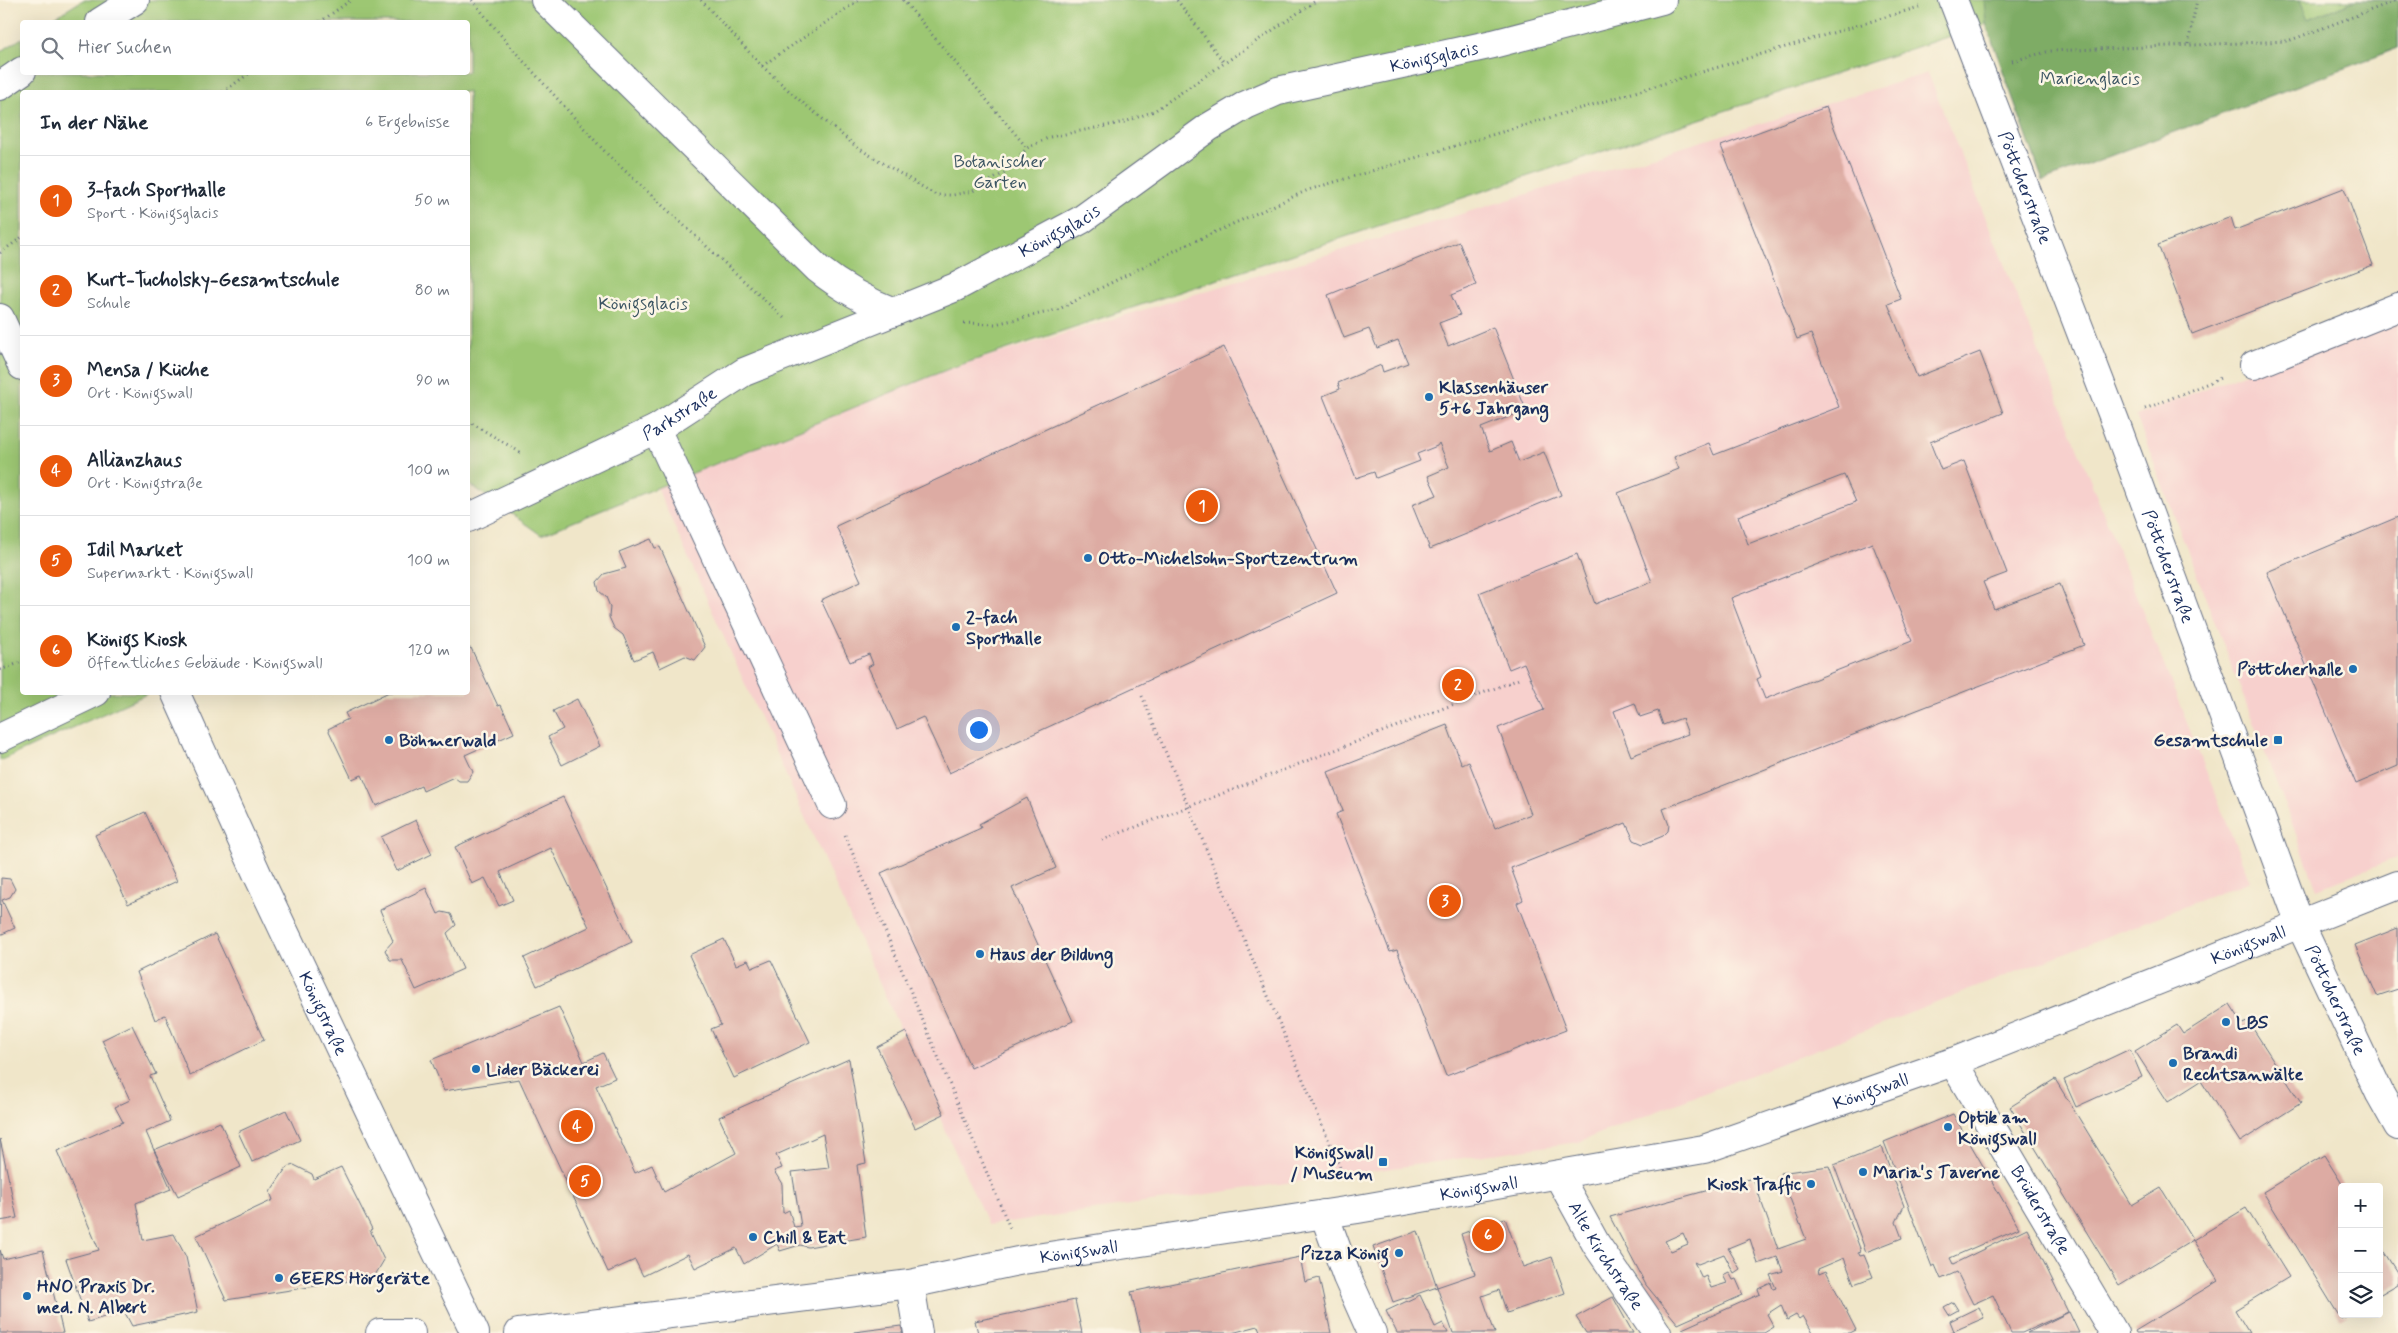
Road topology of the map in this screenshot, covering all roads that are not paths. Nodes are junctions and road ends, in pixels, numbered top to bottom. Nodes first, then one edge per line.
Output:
1 (135, 0) edge
2 (545, 0) edge
3 (1662, 0) edge
4 (1953, 0) edge
5 (103, 20) edge
6 (20, 73) edge
7 (0, 86) edge
8 (2398, 307) edge
9 (894, 312) junction
10 (0, 318) edge
11 (20, 362) edge
12 (2254, 365) road end
13 (656, 428) junction
14 (470, 517) edge
15 (90, 695) edge
16 (175, 695) edge
17 (0, 738) edge
18 (832, 805) road end
19 (2398, 886) edge
20 (2300, 924) junction
21 (1953, 1062) junction
22 (2389, 1090) edge
23 (2398, 1126) edge
24 (1558, 1176) junction
25 (1324, 1214) junction
26 (910, 1284) junction
27 (380, 1333) edge
28 (412, 1333) edge
29 (475, 1333) edge
30 (519, 1333) edge
31 (918, 1333) edge
32 (1372, 1333) edge
33 (1657, 1333) edge
34 (2114, 1333) edge

1 - 5 street
2 - 9 street
3 - 9 street, Königsglacis
4 - 20 street, Pöttcherstraße
6 - 7 street
8 - 12 street
9 - 13 street, Parkstraße
10 - 11 street
13 - 14 street, Parkstraße
13 - 18 street
15 - 17 street
16 - 29 street, Königstraße
19 - 20 street, Königswall
20 - 21 street, Königswall
20 - 22 street, Pöttcherstraße
21 - 24 street, Königswall
21 - 34 street, Brüderstraße
22 - 23 street, Pöttcherstraße
24 - 25 street, Königswall
24 - 33 street, Alte Kirchstraße
25 - 26 street, Königswall
25 - 32 street
26 - 30 street, Königswall
26 - 31 street
27 - 28 street

